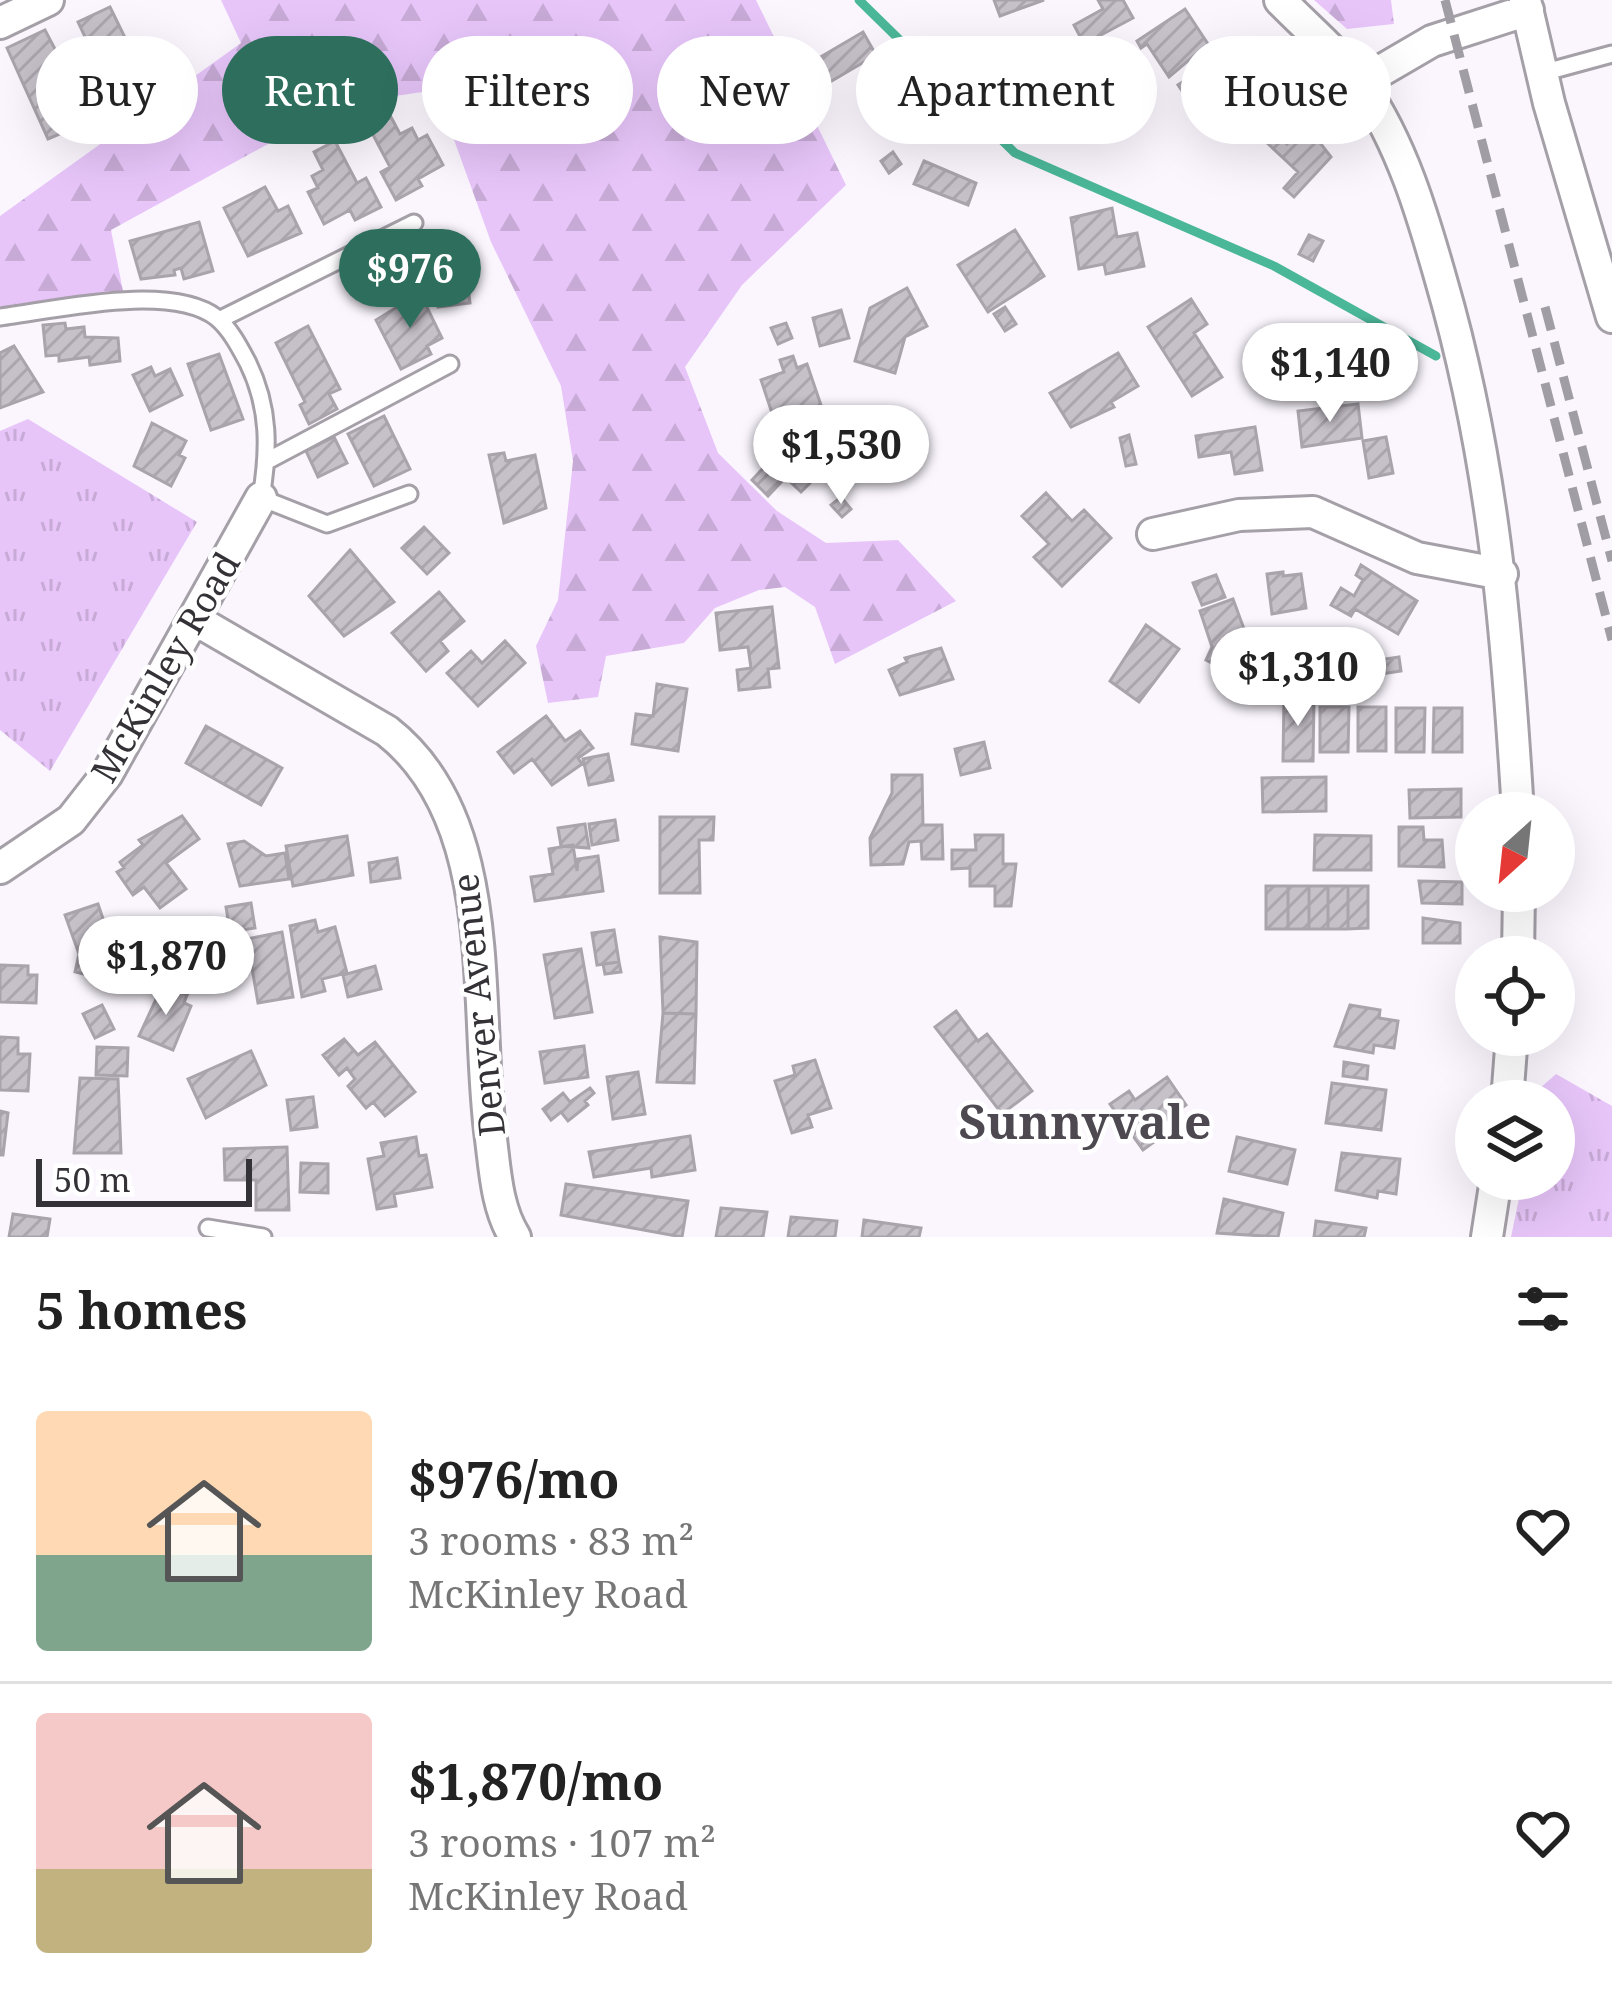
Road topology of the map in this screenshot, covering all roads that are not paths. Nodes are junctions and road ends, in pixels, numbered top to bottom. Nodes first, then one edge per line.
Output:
1 (48, 0) edge
2 (1280, 0) edge
3 (1526, 5) edge
4 (0, 23) edge
5 (1315, 36) edge
6 (1612, 54) edge
7 (1391, 64) edge
8 (1542, 74) junction
9 (1391, 143) edge
10 (414, 223) dead end
11 (0, 317) edge
12 (1612, 317) edge
13 (219, 320) junction
14 (451, 364) dead end
15 (267, 461) junction
16 (409, 494) dead end
17 (261, 498) junction
18 (1153, 534) dead end
19 (1502, 574) junction
20 (194, 619) junction
21 (1517, 792) edge
22 (0, 868) edge
23 (1493, 1200) edge
24 (208, 1228) dead end
25 (512, 1236) edge
26 (263, 1237) edge
27 (1487, 1237) edge

1 - 4 street
2 - 5 street
3 - 7 street
3 - 8 street
6 - 8 lane
8 - 12 street
9 - 19 street
10 - 13 lane
11 - 13 lane
13 - 15 lane
14 - 15 lane
15 - 17 lane
16 - 17 lane
17 - 20 street, McKinley Road
18 - 19 street
19 - 21 street
20 - 22 street, McKinley Road
20 - 25 street, Denver Avenue
23 - 27 street
24 - 26 lane

